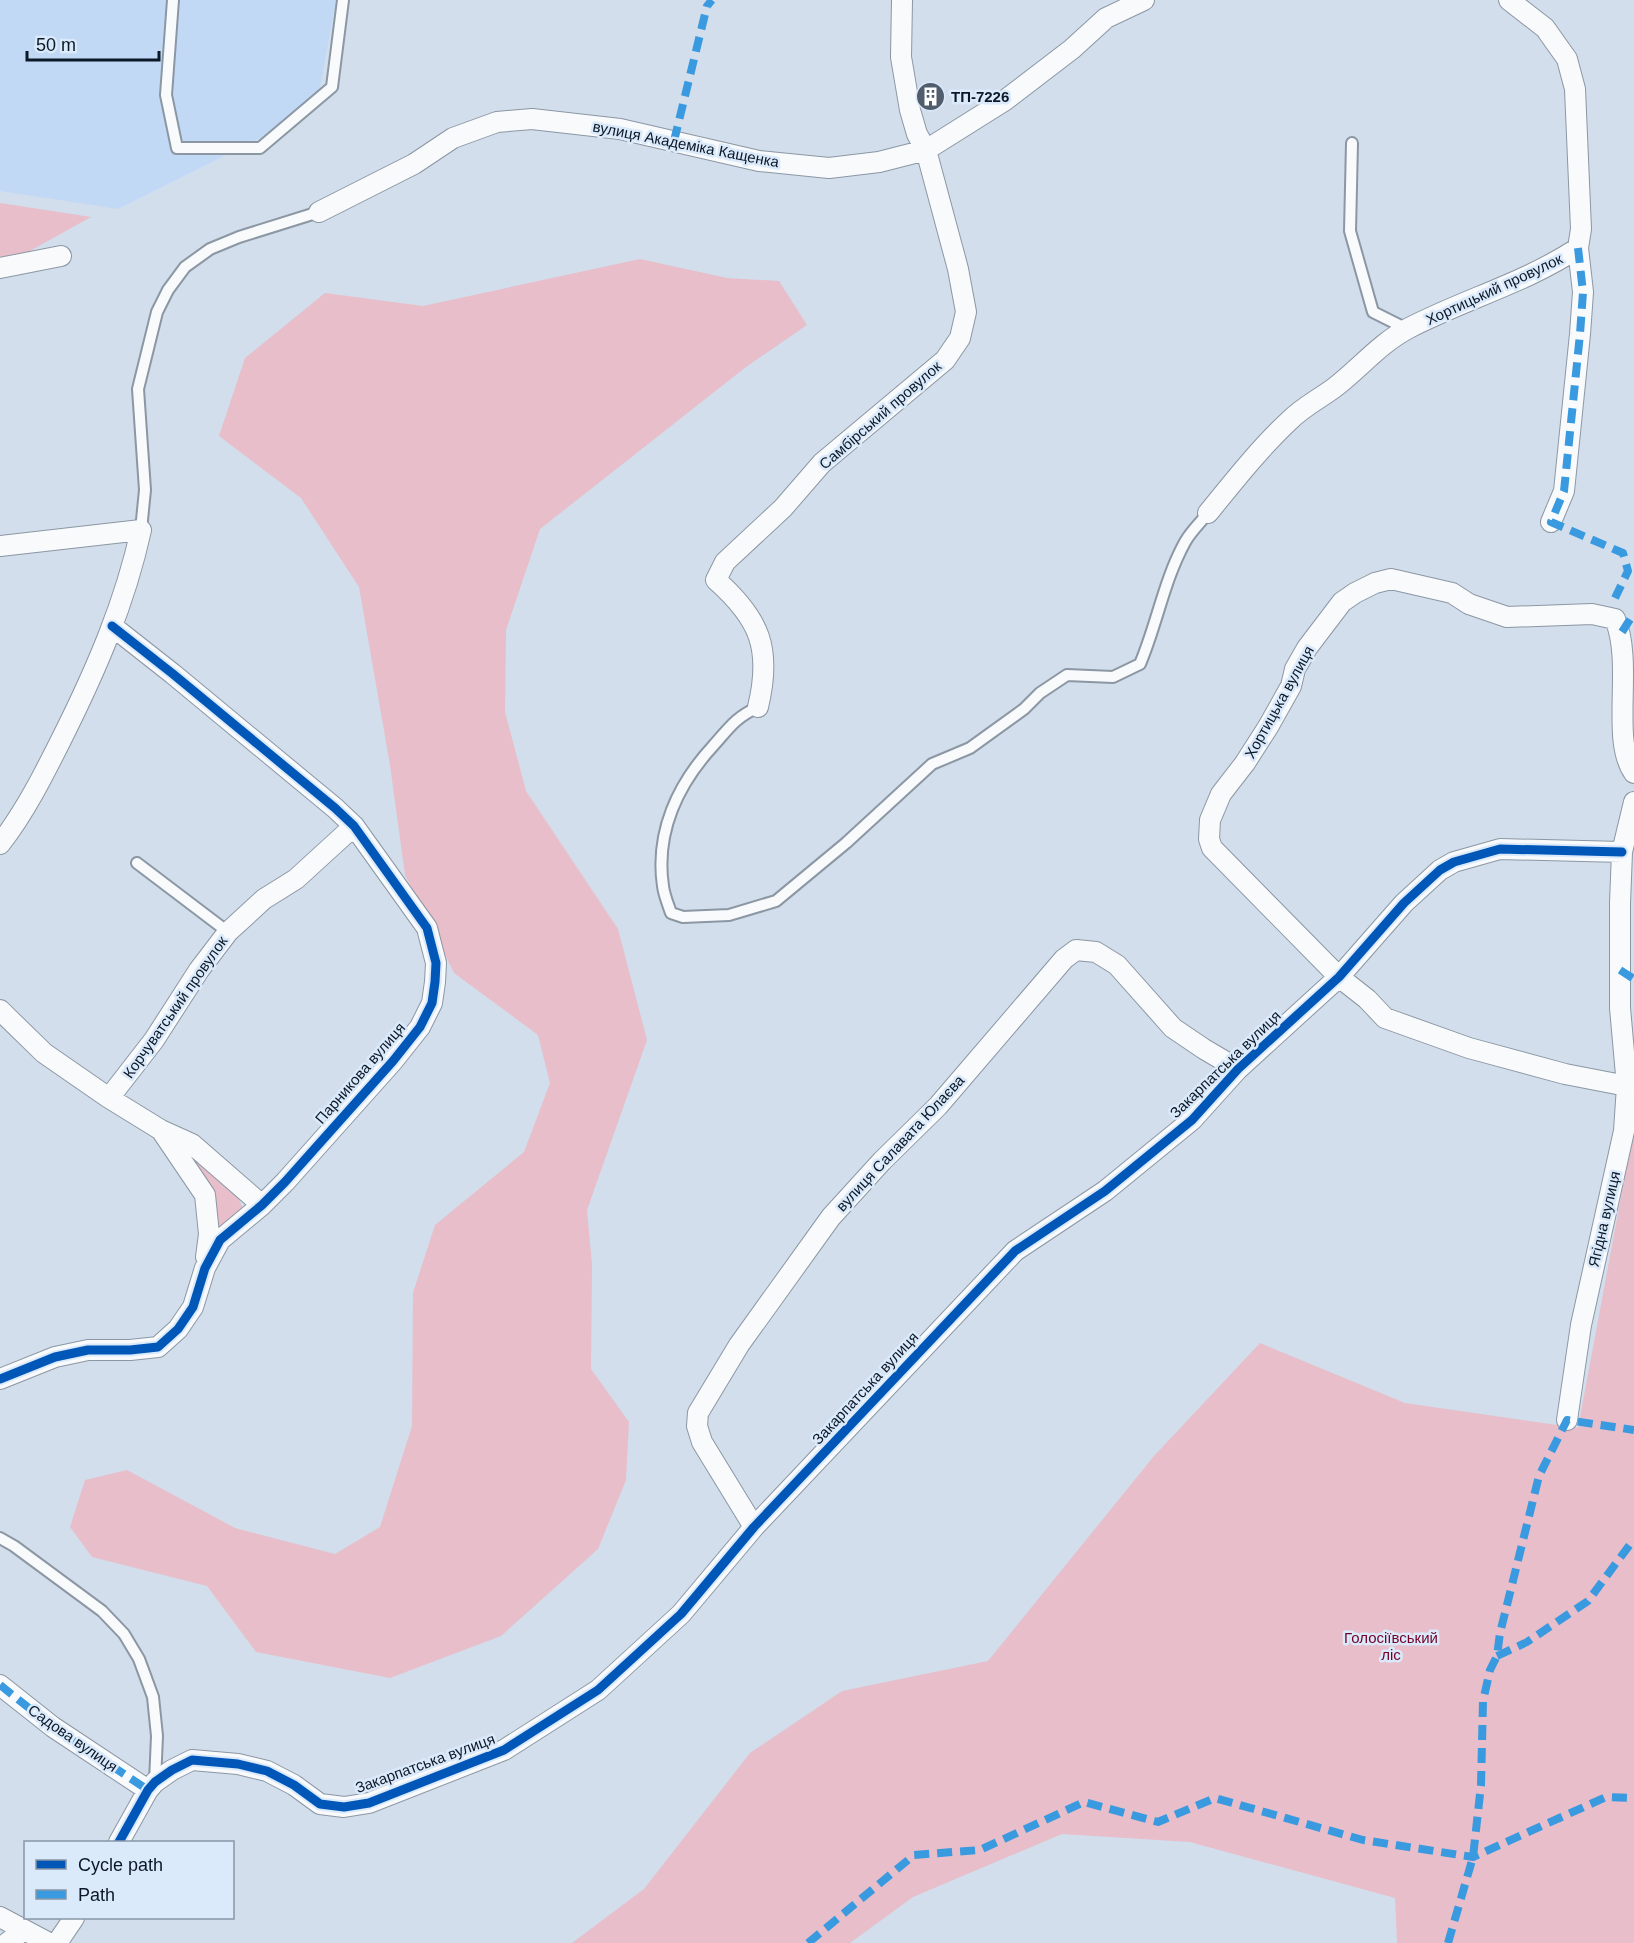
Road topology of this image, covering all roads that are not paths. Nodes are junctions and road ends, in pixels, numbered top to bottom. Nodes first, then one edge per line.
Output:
1 (173, 0) edge
2 (343, 0) edge
3 (902, 0) edge
4 (1144, 0) edge
5 (1509, 0) edge
6 (1352, 143) dead end
7 (926, 150) junction
8 (319, 212) joint
9 (1578, 248) junction
10 (61, 256) dead end
11 (0, 268) edge
12 (1407, 329) junction
13 (1208, 513) joint
14 (1551, 522) dead end
15 (141, 530) junction
16 (0, 546) edge
17 (112, 626) junction
18 (759, 707) joint
19 (1634, 773) edge
20 (1634, 802) edge
21 (354, 826) junction
22 (0, 844) edge
23 (1622, 852) junction
24 (137, 863) dead end
25 (228, 932) junction
26 (1339, 977) junction
27 (0, 1010) edge
28 (1238, 1069) junction
29 (1627, 1086) junction
30 (109, 1098) junction
31 (160, 1130) junction
32 (262, 1205) junction
33 (205, 1268) junction
34 (0, 1379) edge
35 (1566, 1420) dead end
36 (754, 1527) junction
37 (0, 1538) edge
38 (0, 1685) edge
39 (151, 1786) junction
40 (120, 1841) edge
41 (0, 1917) edge
42 (73, 1919) edge
43 (24, 1930) junction
44 (7, 1943) edge
45 (50, 1943) edge
46 (57, 1943) edge

1 - 2 lane
3 - 7 street
4 - 7 street, вулиця Академіка Кащенка
5 - 9 street, Хортицький провулок
6 - 12 lane
7 - 8 street, вулиця Академіка Кащенка
7 - 18 street, Самбірський провулок
8 - 15 lane, вулиця Академіка Кащенка
9 - 12 street, Хортицький провулок
9 - 14 street
10 - 11 street
12 - 13 street, Хортицький провулок
13 - 18 lane
15 - 16 street
15 - 17 street, вулиця Академіка Кащенка
17 - 21 street, Парникова вулиця
17 - 22 street, вулиця Академіка Кащенка
19 - 26 street, Хортицька вулиця
20 - 23 street, Ягідна вулиця
21 - 25 street, Корчуватський провулок
21 - 32 street, Парникова вулиця
23 - 26 street, Закарпатська вулиця
23 - 29 street, Ягідна вулиця
24 - 25 lane
25 - 30 street, Корчуватський провулок
26 - 28 street, Закарпатська вулиця
26 - 29 street
27 - 30 street
28 - 36 street, Закарпатська вулиця
28 - 36 street, вулиця Салавата Юлаєва
29 - 35 street, Ягідна вулиця
30 - 31 street
31 - 32 street
31 - 33 street
32 - 33 street, Парникова вулиця
33 - 34 street, Парникова вулиця
36 - 39 street, Закарпатська вулиця
37 - 39 lane
38 - 39 street, Садова вулиця
39 - 40 street, Закарпатська вулиця
41 - 43 street
42 - 46 street
43 - 44 street
43 - 45 street

